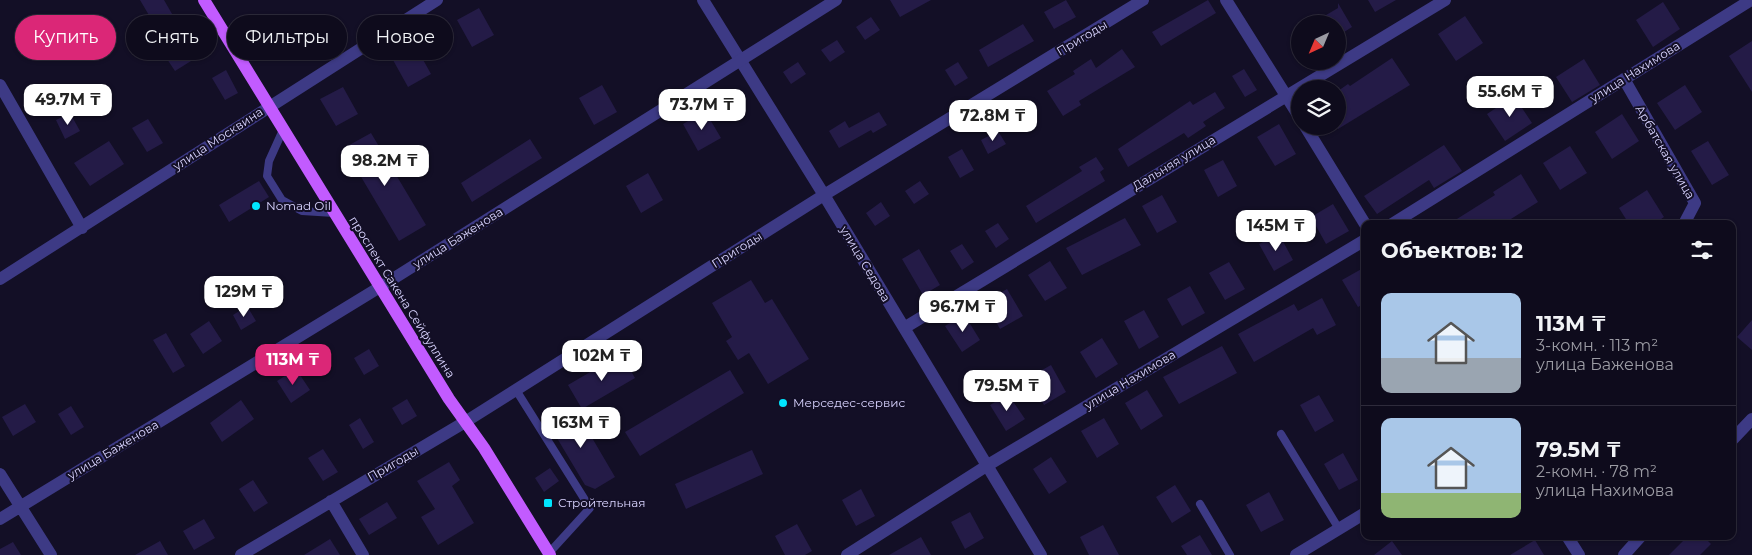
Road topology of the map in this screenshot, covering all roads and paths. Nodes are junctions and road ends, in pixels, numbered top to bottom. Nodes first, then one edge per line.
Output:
1 (204, 0) edge
2 (437, 0) edge
3 (703, 0) edge
4 (836, 0) edge
5 (1143, 0) edge
6 (1226, 0) edge
7 (1445, 0) edge
8 (1751, 1) edge
9 (740, 60) junction
10 (1624, 80) junction
11 (0, 85) edge
12 (1286, 95) junction
13 (1291, 103) edge
14 (269, 106) junction
15 (283, 130) junction
16 (1311, 135) edge
17 (824, 195) junction
18 (334, 213) junction
19 (1363, 220) edge
20 (1398, 220) edge
21 (1686, 220) edge
22 (82, 228) junction
23 (1361, 242) edge
24 (0, 279) edge
25 (380, 287) junction
26 (904, 328) junction
27 (516, 390) junction
28 (1752, 419) edge
29 (465, 422) junction
30 (1281, 434) dead end
31 (1736, 436) edge
32 (988, 465) junction
33 (0, 474) edge
34 (331, 500) junction
35 (1200, 504) dead end
36 (20, 507) junction
37 (1361, 515) edge
38 (0, 519) edge
39 (1339, 529) junction
40 (1570, 540) edge
41 (1637, 540) edge
42 (549, 554) edge
43 (51, 555) edge
44 (240, 555) edge
45 (363, 555) edge
46 (847, 555) edge
47 (1041, 555) edge
48 (1230, 555) edge
49 (1296, 555) edge
50 (1579, 555) edge
51 (1624, 555) edge

1 - 14 main road, проспект Сакена Сейфуллина
2 - 14 street, улица Москвина
3 - 9 street, улица Седова
4 - 9 street, улица Баженова
5 - 17 street, Пригоды
6 - 12 street
7 - 12 street, Дальняя улица
8 - 10 street, улица Нахимова
9 - 17 street, улица Седова
9 - 25 street, улица Баженова
10 - 20 street, улица Нахимова
10 - 21 street, Арбатская улица
11 - 22 street
12 - 13 street
12 - 26 street, Дальняя улица
14 - 15 main road, проспект Сакена Сейфуллина
14 - 22 street, улица Москвина
15 - 18 main road, проспект Сакена Сейфуллина
15 - 18 lane
16 - 19 street
17 - 26 street, улица Седова
17 - 27 street, Пригоды
18 - 25 main road, проспект Сакена Сейфуллина
22 - 24 street, улица Москвина
23 - 32 street, улица Нахимова
25 - 29 main road, проспект Сакена Сейфуллина
25 - 36 street, улица Баженова
26 - 32 street, улица Седова
27 - 29 street, Пригоды
27 - 42 lane
28 - 31 street
29 - 34 street, Пригоды
29 - 42 main road, проспект Сакена Сейфуллина
30 - 39 lane
32 - 46 street, улица Нахимова
32 - 47 street, улица Седова
33 - 36 street
34 - 44 street, Пригоды
34 - 45 street
35 - 48 lane
36 - 38 street, улица Баженова
36 - 43 street
37 - 39 street
39 - 49 street
40 - 50 street
41 - 51 street

